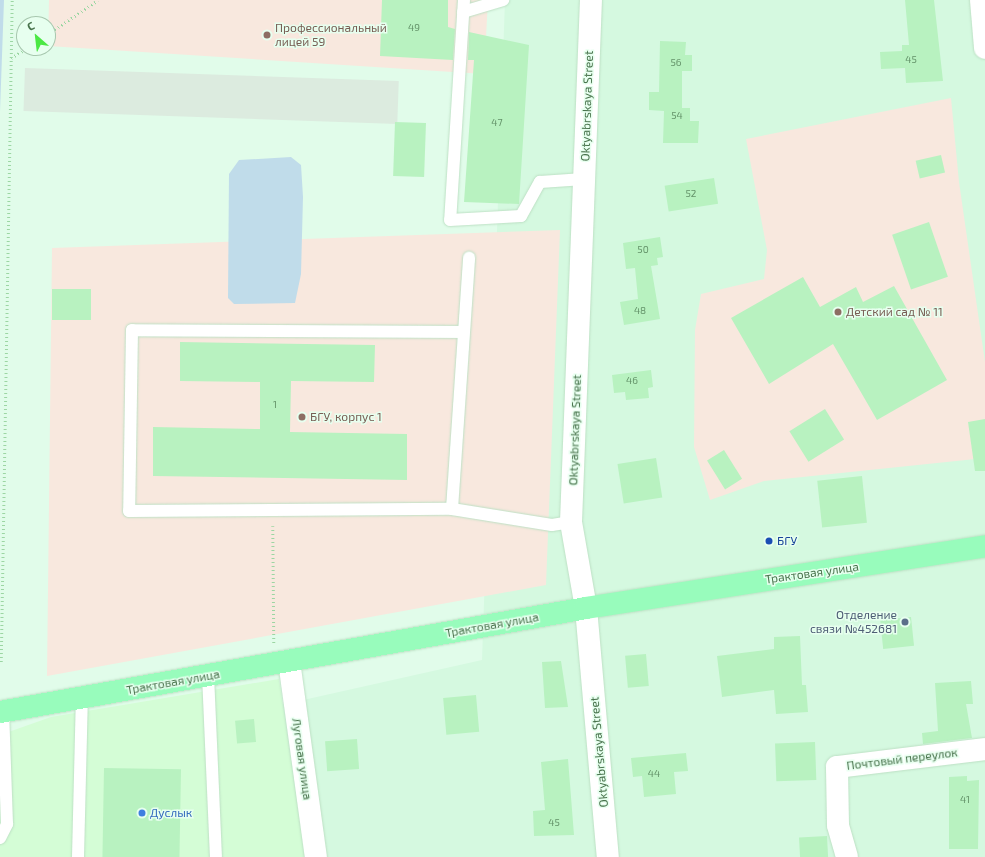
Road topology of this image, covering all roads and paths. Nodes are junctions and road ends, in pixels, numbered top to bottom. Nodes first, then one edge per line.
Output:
1 (12, 0) edge
2 (98, 0) edge
3 (503, 0) edge
4 (591, 0) edge
5 (981, 0) edge
6 (464, 6) edge
7 (56, 29) edge
8 (985, 48) edge
9 (16, 55) edge
10 (11, 58) junction
11 (584, 179) junction
12 (469, 258) dead end
13 (462, 332) junction
14 (452, 509) junction
15 (273, 511) junction
16 (571, 522) junction
17 (985, 546) edge
18 (586, 608) junction
19 (1, 662) edge
20 (281, 662) junction
21 (208, 675) junction
22 (82, 698) junction
23 (2, 712) edge
24 (985, 749) edge
25 (0, 838) edge
26 (78, 857) edge
27 (216, 857) edge
28 (316, 857) edge
29 (608, 857) edge
30 (847, 857) edge

1 - 10 path
2 - 7 path
3 - 6 lane
4 - 11 street, Oktyabrskaya Street
5 - 8 street
6 - 11 lane
9 - 10 path
10 - 19 path
11 - 16 street, Oktyabrskaya Street
12 - 13 lane
13 - 14 lane
13 - 15 lane
14 - 15 lane
14 - 16 lane
15 - 20 path
16 - 18 street, Oktyabrskaya Street
17 - 18 main road, Трактовая улица
18 - 20 main road, Трактовая улица
18 - 29 street, Oktyabrskaya Street
20 - 21 main road, Трактовая улица
20 - 28 street, Луговая улица
21 - 22 main road, Трактовая улица
21 - 27 lane
22 - 23 main road, Трактовая улица
22 - 26 lane
23 - 25 lane
24 - 30 street, Почтовый переулок

